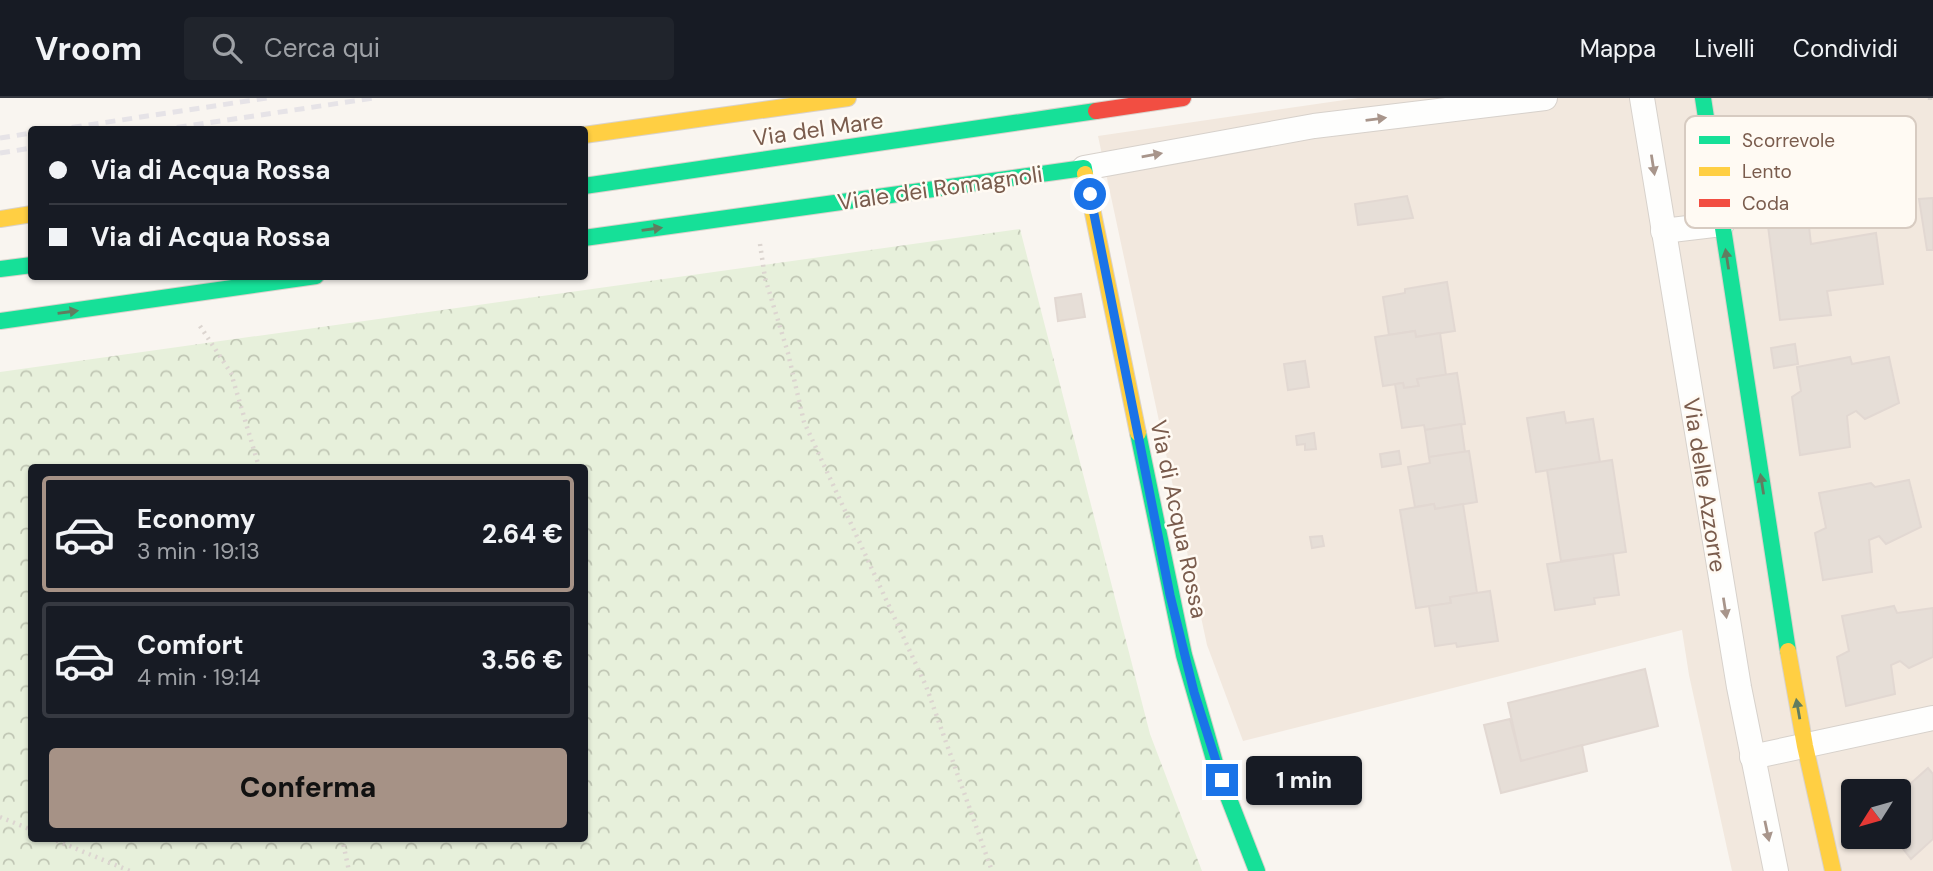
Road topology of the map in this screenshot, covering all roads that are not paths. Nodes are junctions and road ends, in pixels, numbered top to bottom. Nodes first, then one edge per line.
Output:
1 (848, 98) edge
2 (1183, 98) edge
3 (1545, 98) edge
4 (1642, 98) edge
5 (1703, 98) edge
6 (1706, 116) edge
7 (588, 134) edge
8 (1084, 168) junction
9 (588, 185) edge
10 (28, 216) edge
11 (0, 219) edge
12 (1685, 228) edge
13 (1723, 228) edge
14 (1663, 231) junction
15 (588, 238) edge
16 (28, 266) edge
17 (0, 270) edge
18 (289, 280) edge
19 (0, 321) edge
20 (1933, 718) edge
21 (1805, 746) junction
22 (1752, 757) junction
23 (1257, 871) edge
24 (1776, 871) edge
25 (1833, 871) edge

1 - 7 street
2 - 9 street, Via del Mare
8 -> 3 street, Viale dei Romagnoli
4 -> 14 street, Via delle Azzorre
5 - 6 street
15 -> 8 street, Viale dei Romagnoli
8 - 23 street, Via di Acqua Rossa
10 - 11 street
12 - 14 street
21 -> 13 street
14 -> 22 street, Via delle Azzorre
16 - 17 street
19 -> 18 street
20 - 21 street
21 - 22 street
21 - 25 street
22 -> 24 street, Via delle Azzorre

